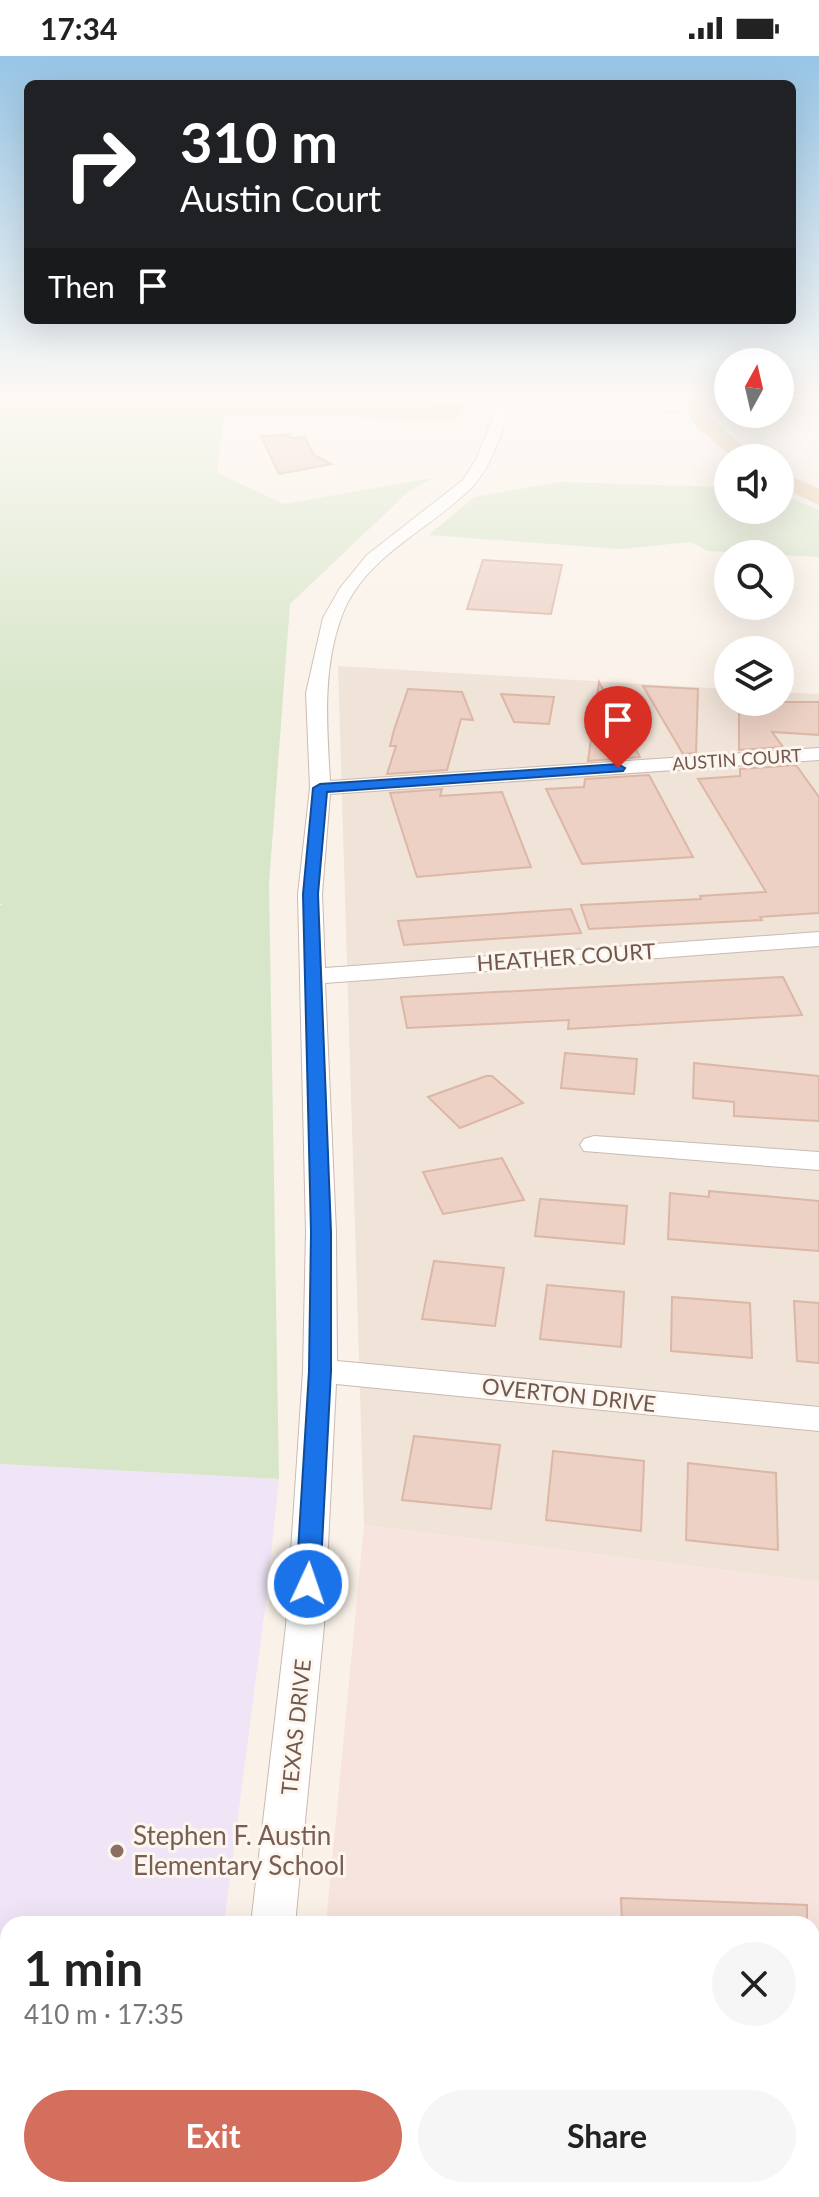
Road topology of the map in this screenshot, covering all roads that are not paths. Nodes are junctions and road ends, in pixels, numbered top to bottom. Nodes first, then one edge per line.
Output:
1 (448, 499) edge
2 (819, 754) edge
3 (320, 788) junction
4 (819, 939) edge
5 (313, 976) junction
6 (594, 1145) dead end
7 (819, 1161) edge
8 (320, 1371) junction
9 (819, 1419) edge
10 (274, 1916) edge

1 - 3 street, TEXAS DRIVE
2 - 3 street, AUSTIN COURT
3 - 5 street, TEXAS DRIVE
4 - 5 street, HEATHER COURT
5 - 8 street, TEXAS DRIVE
6 - 7 street
8 - 9 street, OVERTON DRIVE
8 - 10 street, TEXAS DRIVE

